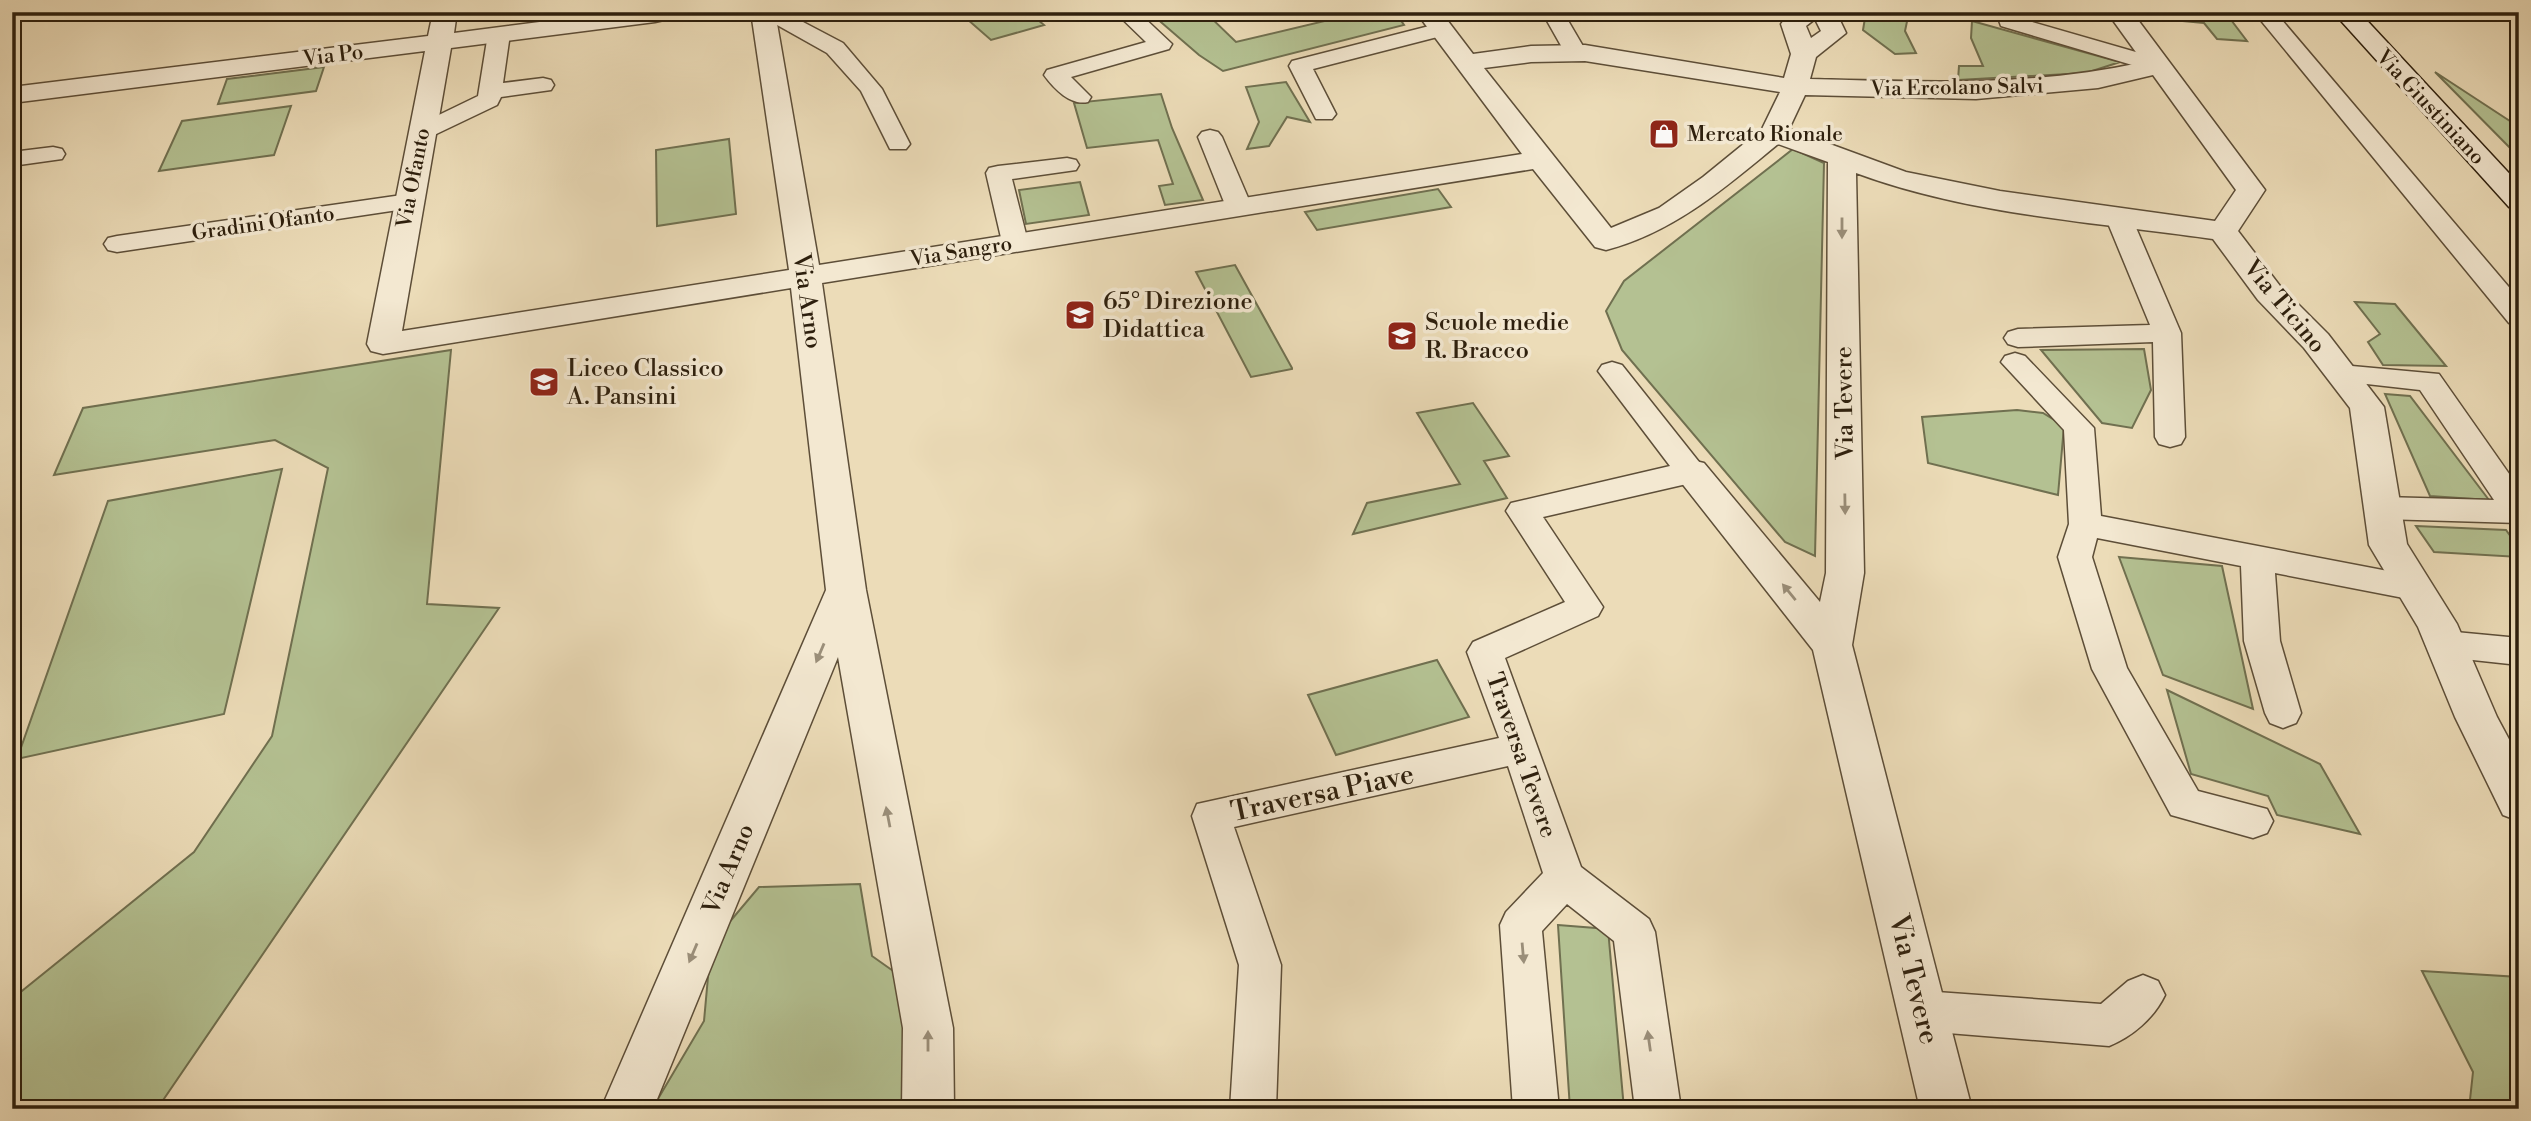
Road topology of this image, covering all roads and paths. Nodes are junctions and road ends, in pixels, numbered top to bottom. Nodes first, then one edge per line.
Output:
1 (444, 12) edge
2 (765, 12) edge
3 (1125, 12) edge
4 (1552, 12) edge
5 (1810, 12) edge
6 (1824, 12) edge
7 (2006, 12) edge
8 (2119, 12) edge
9 (2264, 12) edge
10 (2345, 12) edge
11 (655, 15) dead end
12 (1435, 21) edge
13 (499, 34) junction
14 (439, 41) junction
15 (1576, 53) junction
16 (1804, 54) junction
17 (1467, 63) junction
18 (2160, 66) junction
19 (543, 85) dead end
20 (1794, 87) junction
21 (491, 91) junction
22 (12, 95) edge
23 (1080, 97) dead end
24 (1324, 114) dead end
25 (422, 132) junction
26 (1774, 133) junction
27 (1210, 137) dead end
28 (898, 144) dead end
29 (53, 154) dead end
30 (12, 159) edge
31 (1540, 159) junction
32 (1842, 160) junction
33 (1068, 165) dead end
34 (2519, 201) edge
35 (409, 202) junction
36 (1239, 207) junction
37 (2118, 216) junction
38 (2223, 231) junction
39 (1015, 242) junction
40 (117, 244) dead end
41 (805, 276) junction
42 (2519, 317) edge
43 (2167, 333) junction
44 (383, 344) joint
45 (1612, 371) dead end
46 (2341, 374) junction
47 (2170, 436) dead end
48 (1691, 472) junction
49 (2383, 508) junction
50 (2519, 512) edge
51 (2085, 524) junction
52 (2258, 557) junction
53 (2414, 587) junction
54 (846, 590) junction
55 (2445, 644) junction
56 (1832, 645) junction
57 (2519, 652) edge
58 (2283, 713) dead end
59 (1521, 748) junction
60 (2519, 802) edge
61 (2253, 821) dead end
62 (1564, 878) junction
63 (2143, 995) dead end
64 (1923, 1011) junction
65 (627, 1109) edge
66 (928, 1109) edge
67 (1253, 1109) edge
68 (1535, 1109) edge
69 (1658, 1109) edge
70 (1947, 1109) edge

1 - 14 street, Via Ofanto
2 - 28 lane
2 - 41 street, Via Arno
3 - 23 lane
4 - 15 lane
5 - 16 street
6 - 16 street
7 - 18 lane
8 - 18 street
9 - 42 lane
10 - 34 street, Via Giustiniano
11 - 13 street, Via Po
12 - 17 street
12 - 24 lane
13 - 14 street, Via Po
13 - 21 lane
14 - 22 street, Via Po
14 - 25 street, Via Ofanto
15 - 17 street
15 - 20 street
16 - 20 street
17 - 31 street
18 - 20 street, Via Ercolano Salvi
18 - 38 street
19 - 21 lane
20 - 26 street
21 - 25 lane
25 - 35 street, Via Ofanto
26 - 31 street
26 - 32 street
27 - 36 lane
29 - 30 lane
31 - 36 street, Via Sangro
32 - 37 street
32 -> 56 street, Via Tevere
33 - 39 lane
35 - 40 lane, Gradini Ofanto
35 - 44 street, Via Ofanto
36 - 39 street, Via Sangro
37 - 38 street
37 - 43 lane
38 - 46 street, Via Ticino
39 - 41 street, Via Sangro
41 - 44 street, Via Sangro
41 - 54 street, Via Arno
43 - 47 lane
43 - 51 lane
45 - 48 lane, Via Tevere
46 - 49 street, Via Ticino
46 - 50 lane
56 -> 48 street, Via Tevere
48 - 59 lane, Traversa Tevere
49 - 50 lane
49 - 53 street, Via Ticino
51 - 52 lane
51 - 61 lane
52 - 53 lane
52 - 58 lane
53 - 55 street, Via Ticino
54 -> 65 street, Via Arno
66 -> 54 street, Via Arno
55 - 57 lane
55 - 60 street, Via Ticino
56 - 64 street, Via Tevere
59 - 62 lane, Traversa Tevere
59 - 67 lane, Traversa Piave
62 -> 68 lane
69 -> 62 lane
63 - 64 lane
64 - 70 street, Via Tevere

